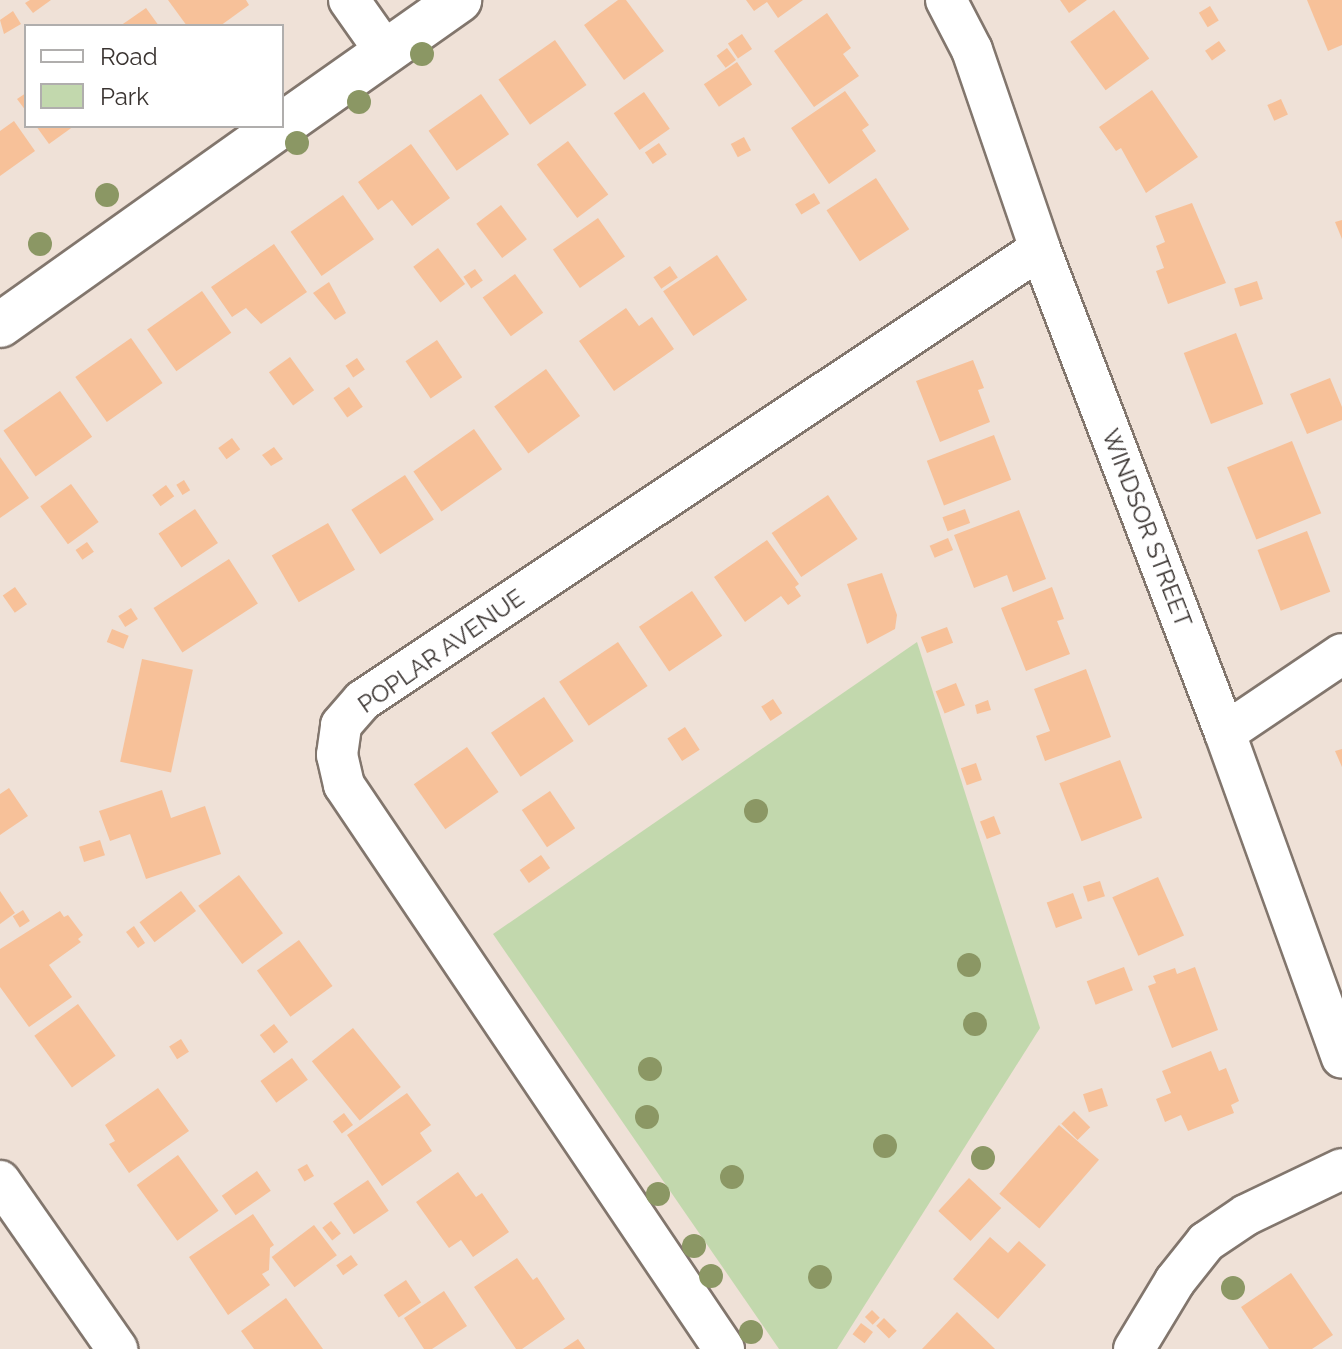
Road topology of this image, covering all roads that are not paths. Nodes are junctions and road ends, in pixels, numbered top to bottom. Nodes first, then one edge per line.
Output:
1 (349, 0) edge
2 (459, 0) edge
3 (946, 0) edge
4 (385, 51) junction
5 (284, 123) edge
6 (277, 128) edge
7 (1040, 249) junction
8 (0, 325) edge
9 (1342, 654) edge
10 (1225, 733) junction
11 (1342, 1058) edge
12 (1342, 1169) edge
13 (0, 1181) edge
14 (117, 1349) edge
15 (724, 1349) edge
16 (1134, 1349) edge

1 - 4 street
2 - 4 street
3 - 7 street, WINDSOR STREET
4 - 5 street
6 - 8 street
7 - 10 street, WINDSOR STREET
7 - 15 street, POPLAR AVENUE
9 - 10 street
10 - 11 street, WINDSOR STREET
12 - 16 street
13 - 14 street

